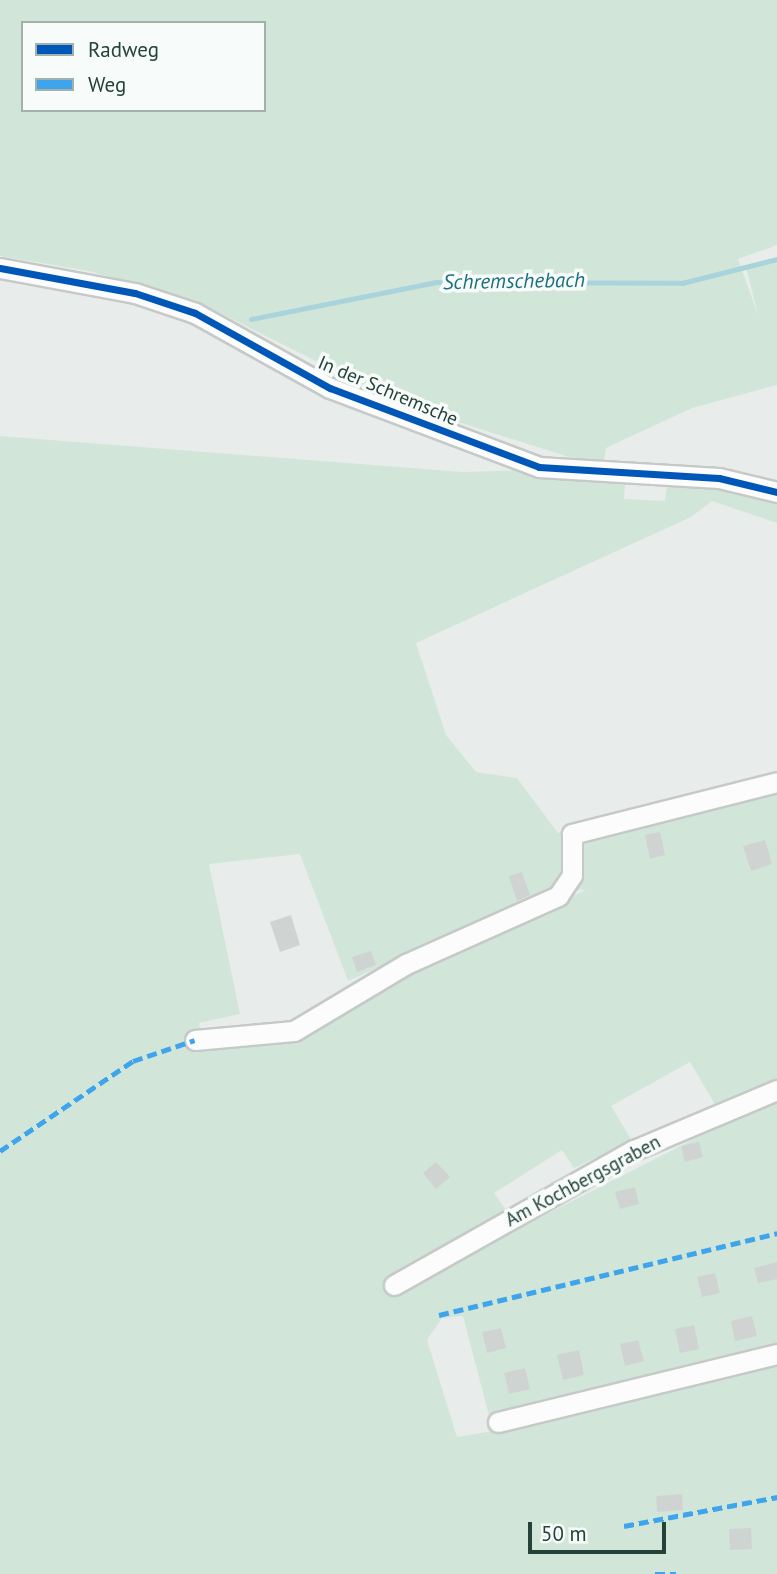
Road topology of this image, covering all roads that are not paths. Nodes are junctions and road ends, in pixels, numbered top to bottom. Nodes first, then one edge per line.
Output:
1 (0, 268) edge
2 (777, 492) edge
3 (777, 782) edge
4 (195, 1040) dead end
5 (777, 1090) edge
6 (394, 1284) dead end
7 (777, 1354) edge
8 (498, 1422) dead end

1 - 2 street, In der Schremsche
3 - 4 street
5 - 6 street, Am Kochbergsgraben
7 - 8 street

